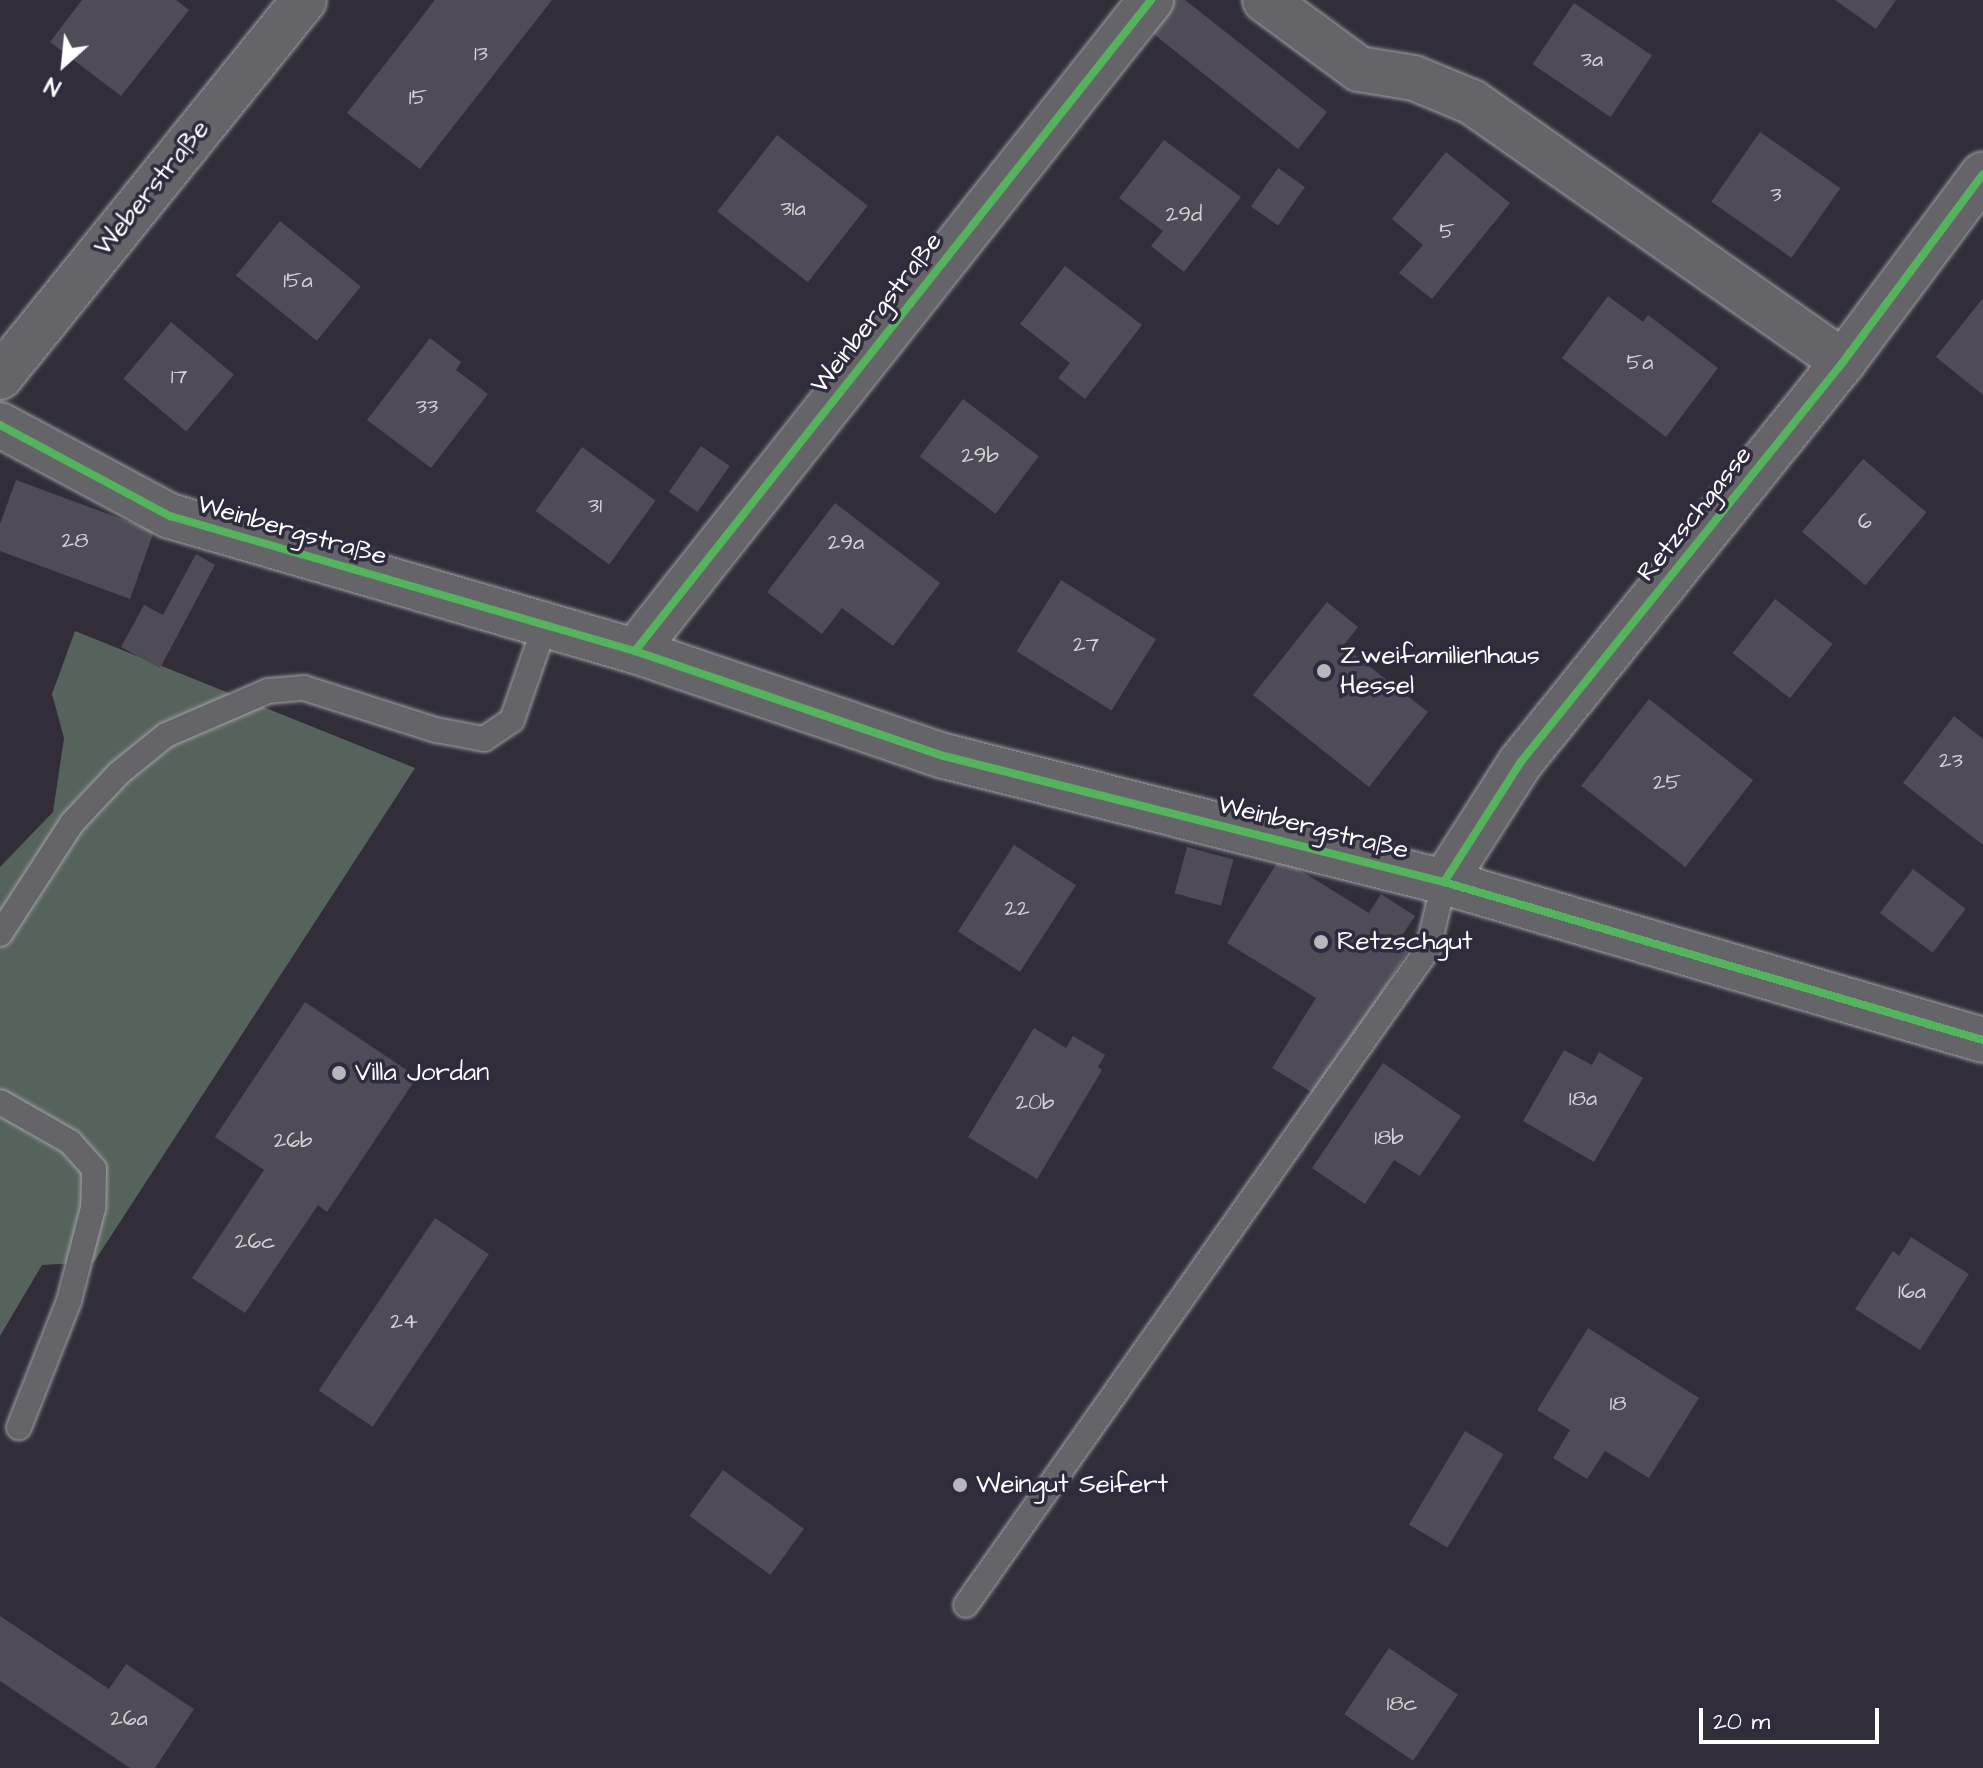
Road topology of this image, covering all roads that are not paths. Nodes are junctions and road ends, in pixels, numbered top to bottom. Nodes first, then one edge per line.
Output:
1 (304, 0) edge
2 (1151, 0) edge
3 (1265, 0) edge
4 (1983, 174) edge
5 (1843, 362) junction
6 (0, 377) edge
7 (0, 425) edge
8 (545, 625) junction
9 (635, 651) junction
10 (1444, 882) junction
11 (0, 934) edge
12 (1983, 1040) edge
13 (0, 1102) edge
14 (19, 1427) dead end
15 (966, 1605) dead end

1 - 6 street, Weberstraße
2 - 9 street, Weinbergstraße
3 - 5 street
4 - 5 street, Retzschgasse
5 - 10 street, Retzschgasse
7 - 8 street, Weinbergstraße
8 - 9 street, Weinbergstraße
8 - 11 lane
9 - 10 street, Weinbergstraße
10 - 12 street, Weinbergstraße
10 - 15 lane
13 - 14 lane

